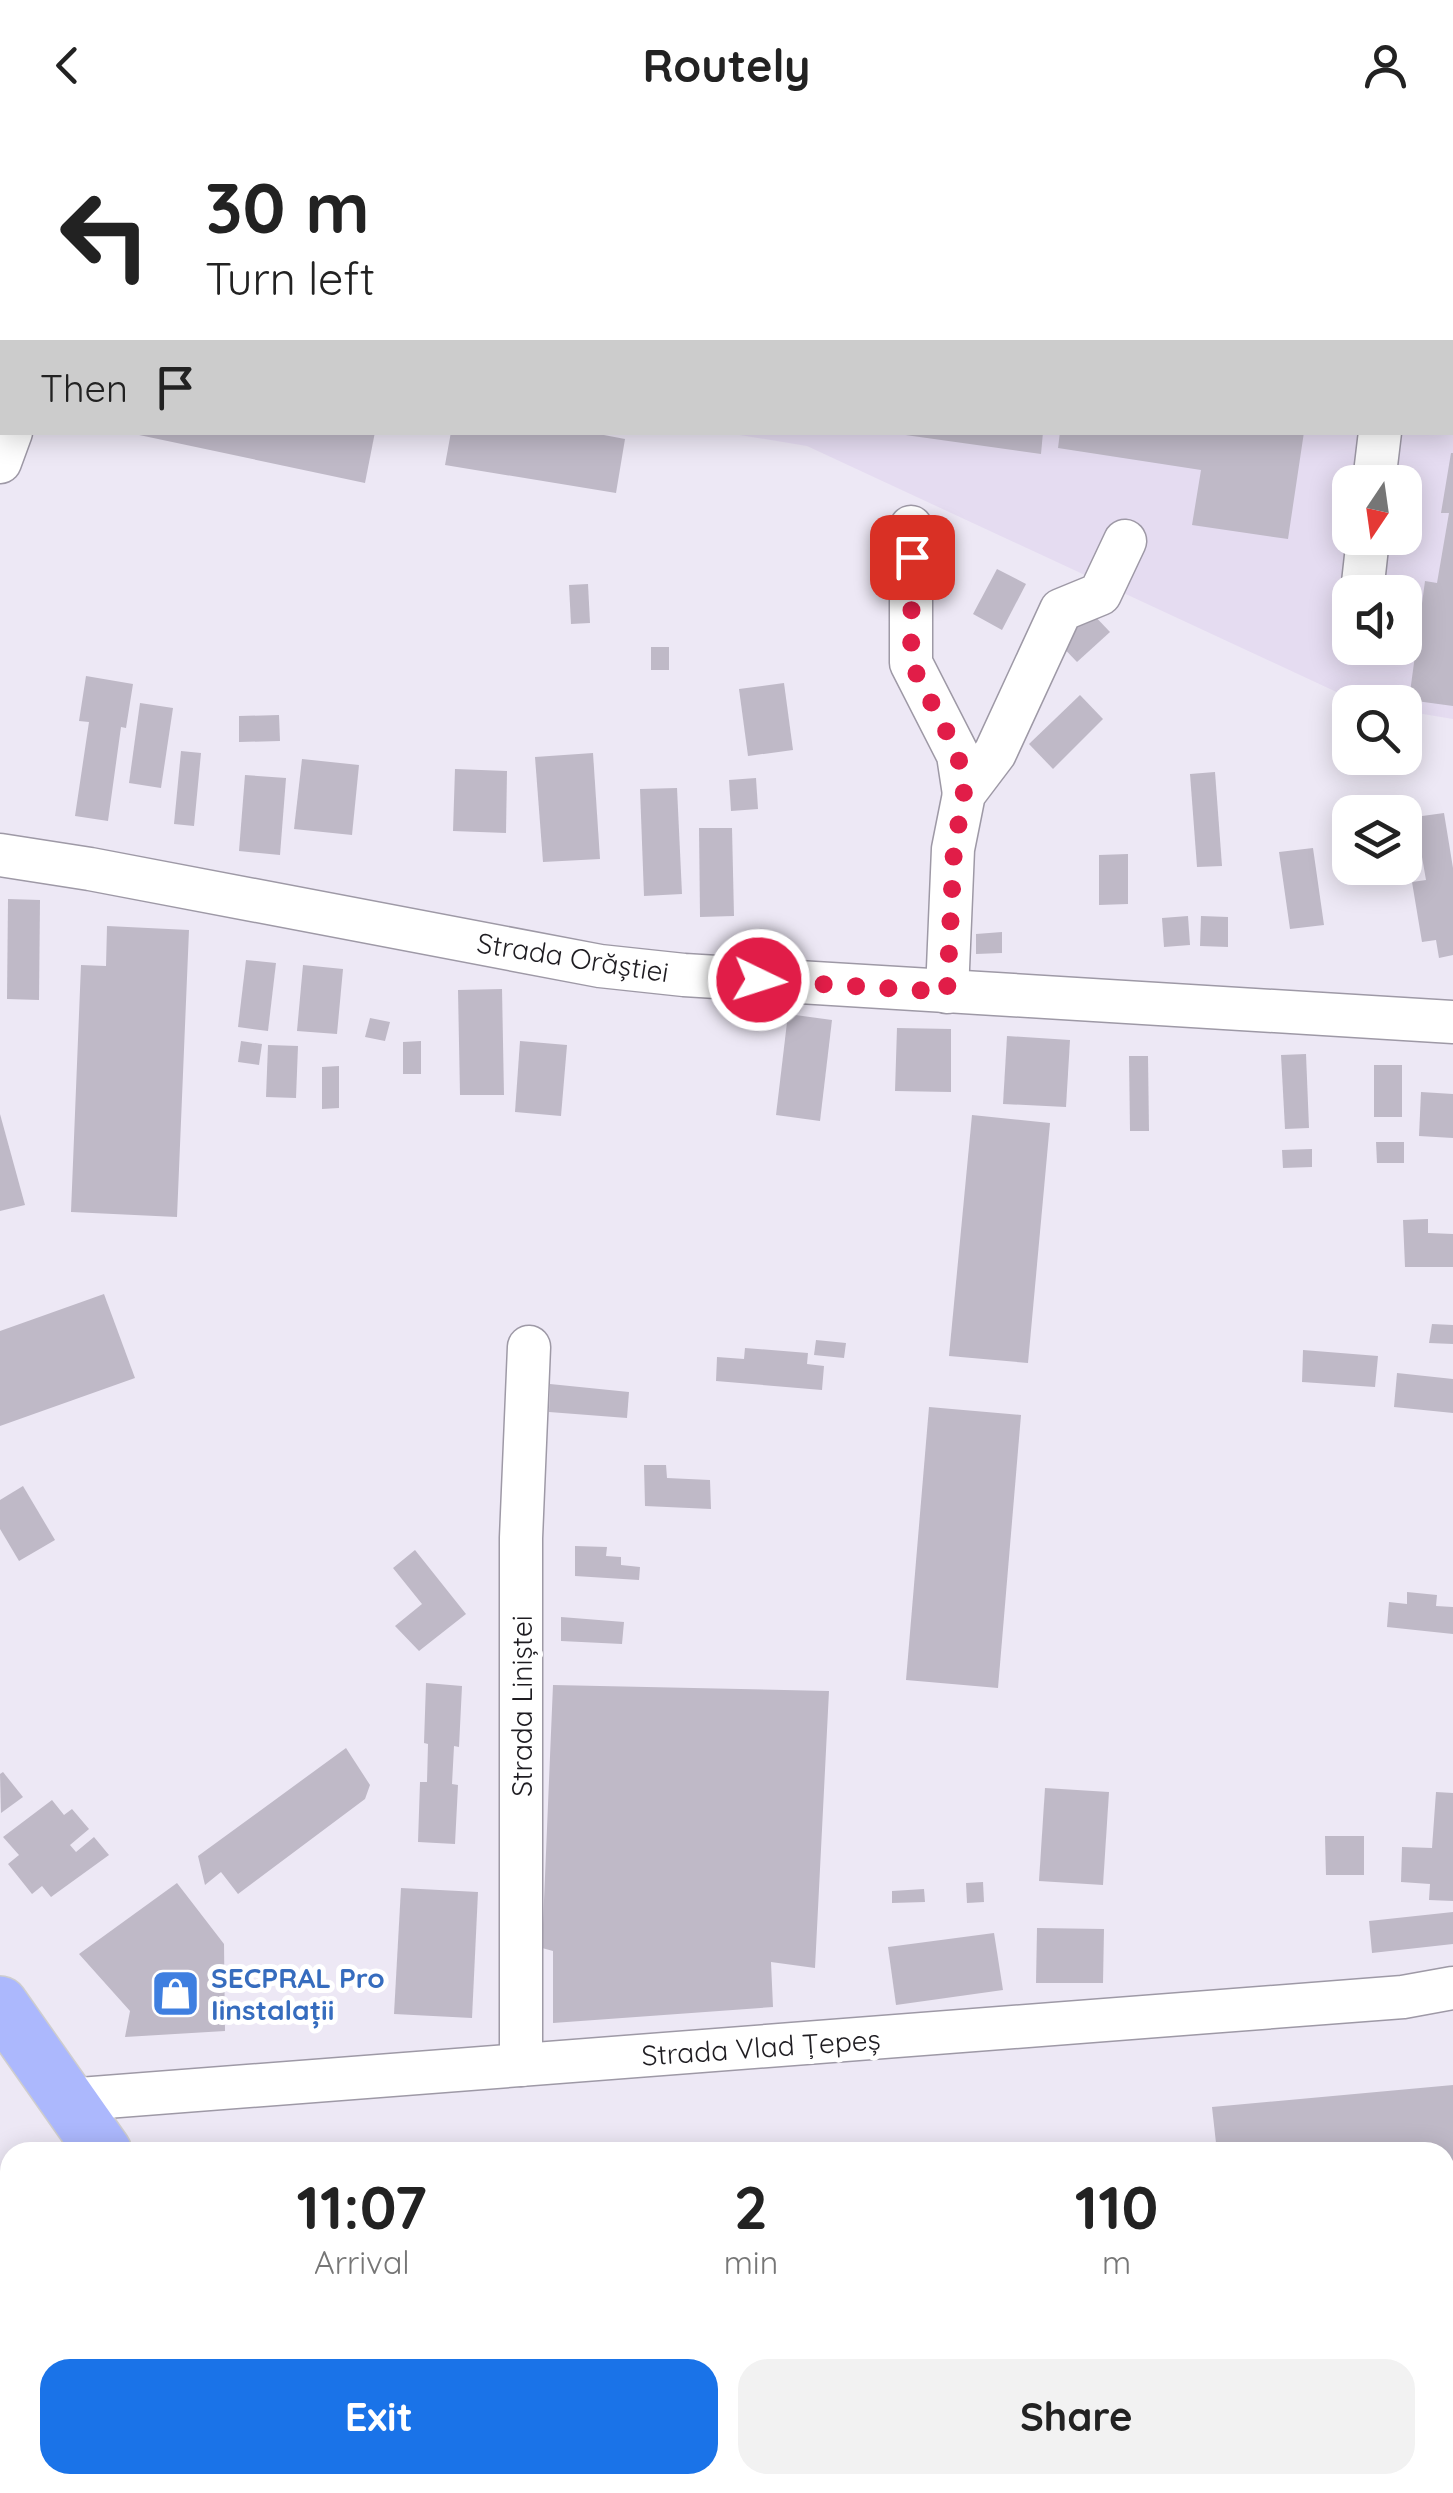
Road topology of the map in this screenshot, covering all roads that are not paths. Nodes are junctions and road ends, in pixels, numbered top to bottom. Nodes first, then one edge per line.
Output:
1 (10, 435) edge
2 (1380, 435) edge
3 (0, 462) edge
4 (1376, 465) edge
5 (911, 526) dead end
6 (1126, 540) dead end
7 (964, 794) junction
8 (0, 854) edge
9 (947, 992) junction
10 (1453, 1022) edge
11 (529, 1347) dead end
12 (1453, 1988) edge
13 (0, 2004) edge
14 (522, 2065) junction
15 (67, 2100) junction
16 (97, 2142) edge

1 - 3 street
2 - 4 street
5 - 7 street
6 - 7 street
7 - 9 street
8 - 9 street, Strada Orăștiei
9 - 10 street, Strada Orăștiei
11 - 14 street, Strada Liniștei
12 - 14 street, Strada Vlad Țepeș
13 - 15 main road
14 - 15 street, Strada Vlad Țepeș
15 - 16 main road

